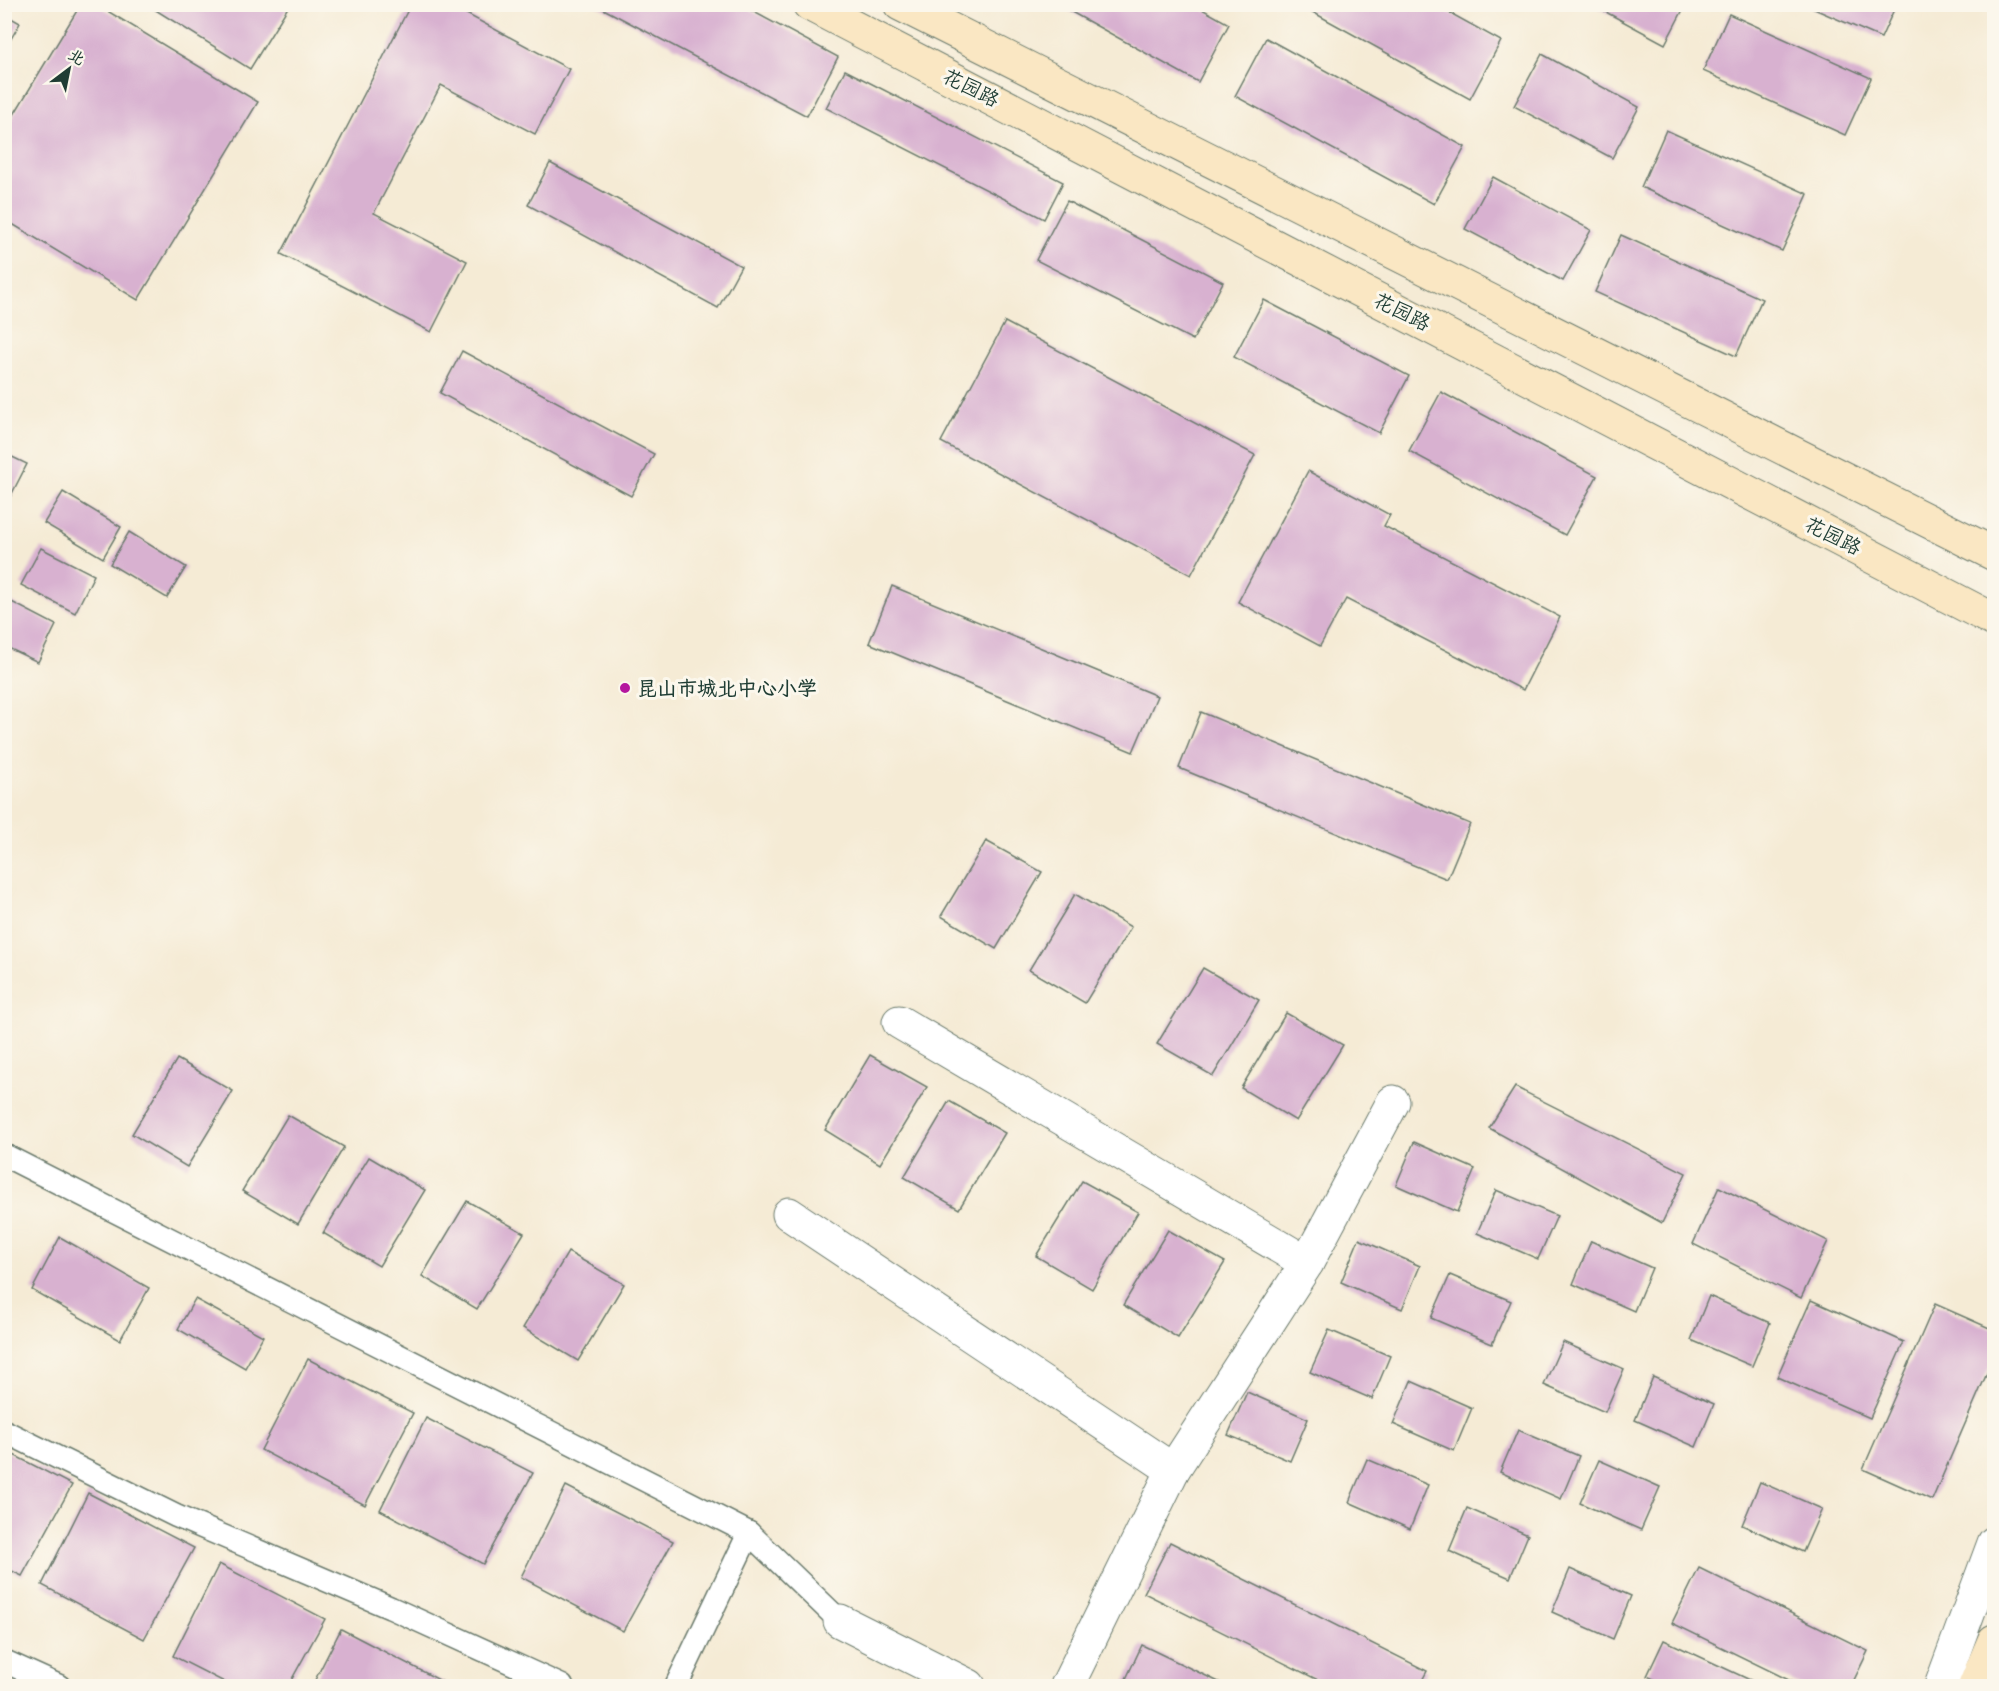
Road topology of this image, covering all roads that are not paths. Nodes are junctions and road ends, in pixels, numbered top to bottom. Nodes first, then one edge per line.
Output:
1 (809, 4) edge
2 (900, 4) edge
3 (1995, 554) edge
4 (1995, 620) edge
5 (899, 1022) dead end
6 (1393, 1102) dead end
7 (6, 1160) edge
8 (789, 1214) dead end
9 (1308, 1263) junction
10 (4, 1431) edge
11 (1173, 1470) junction
12 (749, 1533) junction
13 (1995, 1543) edge
14 (840, 1621) joint
15 (1995, 1641) edge
16 (4, 1661) edge
17 (59, 1686) edge
18 (562, 1686) edge
19 (676, 1686) edge
20 (969, 1686) edge
21 (1068, 1686) edge
22 (1941, 1686) edge
23 (1975, 1686) edge

1 - 4 main road, 花园路
2 - 3 main road
5 - 9 street
6 - 9 street
7 - 12 lane
8 - 11 street
9 - 11 street
10 - 18 lane
11 - 21 street
12 - 14 lane
12 - 19 lane
13 - 22 street
14 - 20 street
15 - 23 main road
16 - 17 lane

